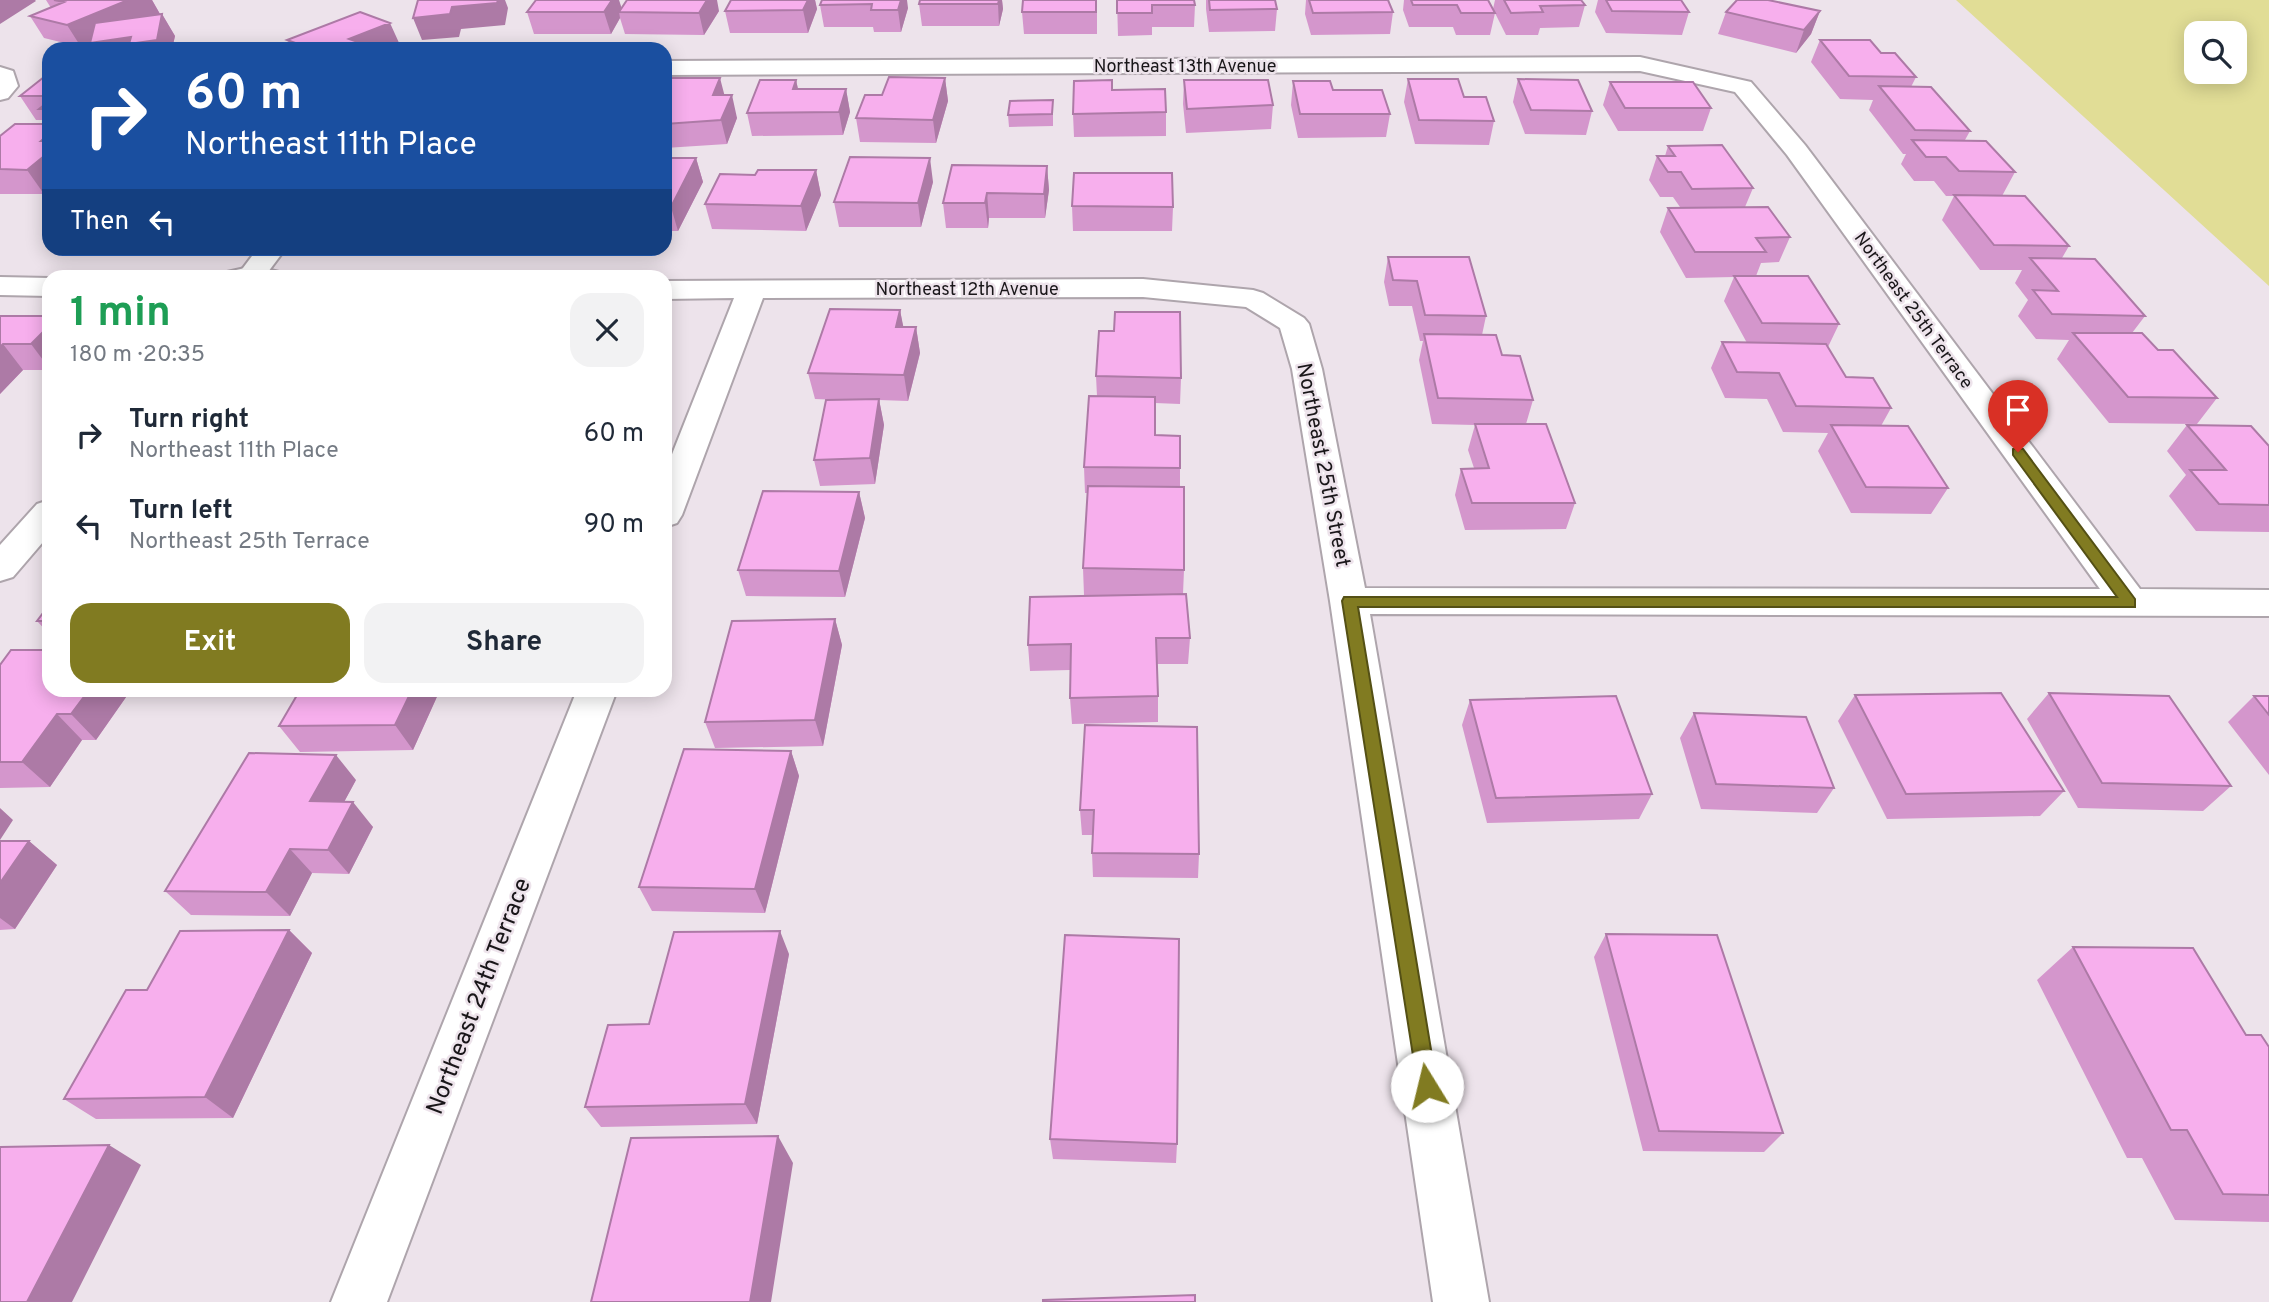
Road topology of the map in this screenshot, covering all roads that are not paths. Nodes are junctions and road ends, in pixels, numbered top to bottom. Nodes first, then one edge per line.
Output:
1 (672, 68) edge
2 (1703, 78) joint
3 (0, 286) edge
4 (42, 287) edge
5 (672, 290) edge
6 (752, 290) junction
7 (1266, 307) joint
8 (672, 497) edge
9 (42, 520) edge
10 (0, 568) edge
11 (1349, 601) junction
12 (2130, 603) junction
13 (2269, 603) edge
14 (594, 697) edge
15 (359, 1302) edge
16 (1461, 1302) edge

1 - 2 street, Northeast 13th Avenue
2 - 12 street, Northeast 25th Terrace
3 - 4 street
5 - 6 street, Northeast 12th Avenue
6 - 7 street, Northeast 12th Avenue
6 - 8 street
7 - 11 street, Northeast 25th Street
9 - 10 street
11 - 12 street
11 - 16 street, Northeast 25th Street
12 - 13 street
14 - 15 street, Northeast 24th Terrace

